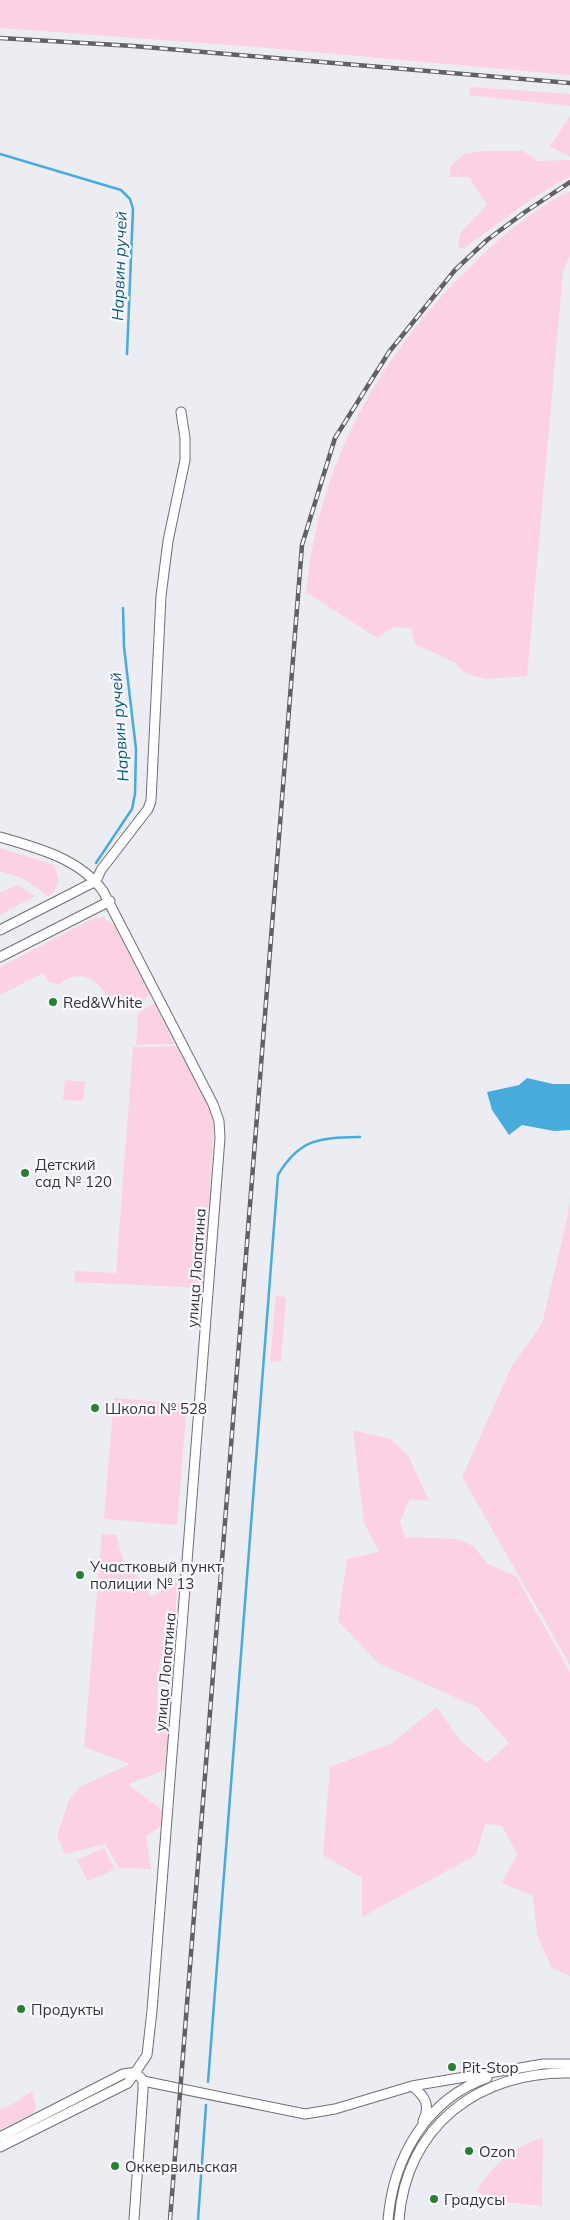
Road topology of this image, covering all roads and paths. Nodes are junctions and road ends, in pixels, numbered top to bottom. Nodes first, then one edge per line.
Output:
1 (182, 412) dead end
2 (0, 837) edge
3 (96, 881) junction
4 (110, 901) junction
5 (0, 930) edge
6 (0, 957) edge
7 (570, 2064) edge
8 (512, 2069) junction
9 (137, 2072) junction
10 (570, 2073) edge
11 (143, 2081) junction
12 (412, 2086) junction
13 (421, 2126) junction
14 (0, 2137) edge
15 (0, 2147) edge
16 (134, 2220) edge
17 (388, 2220) edge
18 (399, 2220) edge

1 - 3 street
2 - 3 street
3 - 4 street, улица Лопатина
3 - 5 street
4 - 6 street
4 - 9 street, улица Лопатина
7 - 8 street
8 - 12 street
8 - 13 street
9 - 11 street
9 - 14 street
9 - 15 street
10 - 18 street
11 - 12 street
11 - 16 street
12 - 13 street
13 - 17 street

